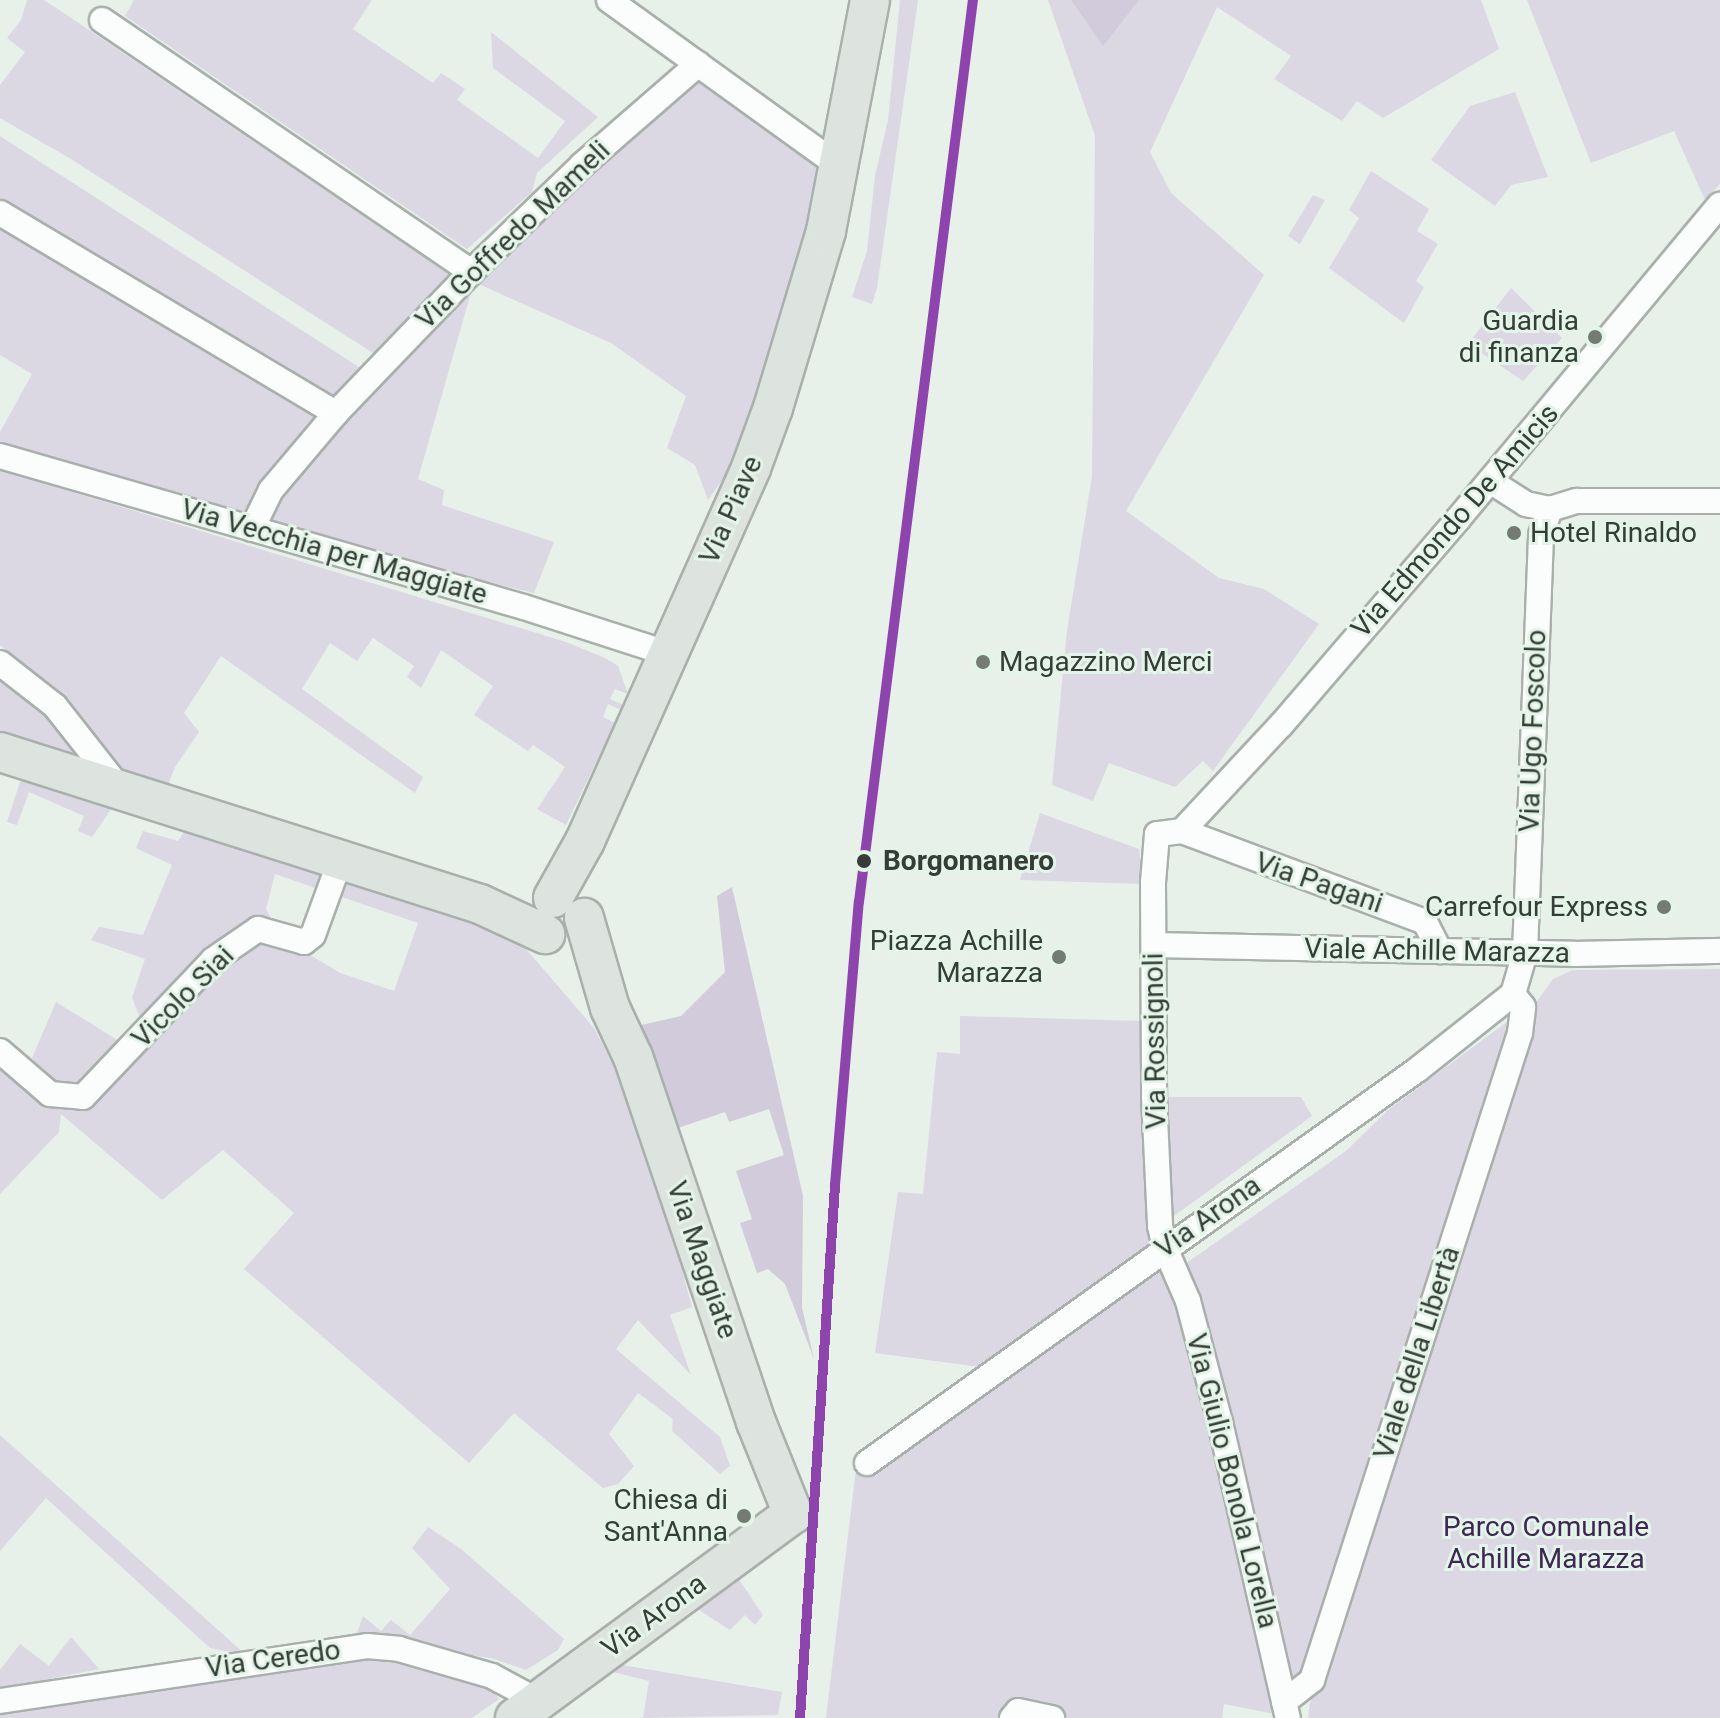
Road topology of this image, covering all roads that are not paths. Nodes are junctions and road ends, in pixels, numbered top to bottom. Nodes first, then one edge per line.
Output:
1 (609, 0) edge
2 (870, 0) edge
3 (102, 20) dead end
4 (698, 64) junction
5 (839, 166) junction
6 (1720, 205) edge
7 (0, 213) edge
8 (471, 272) junction
9 (336, 413) junction
10 (0, 456) edge
11 (1490, 481) junction
12 (1720, 501) edge
13 (1550, 509) junction
14 (252, 529) junction
15 (666, 653) junction
16 (0, 663) edge
17 (0, 752) edge
18 (122, 792) junction
19 (1182, 831) junction
20 (340, 861) junction
21 (560, 917) junction
22 (1154, 945) junction
23 (1440, 951) junction
24 (1720, 951) edge
25 (1525, 953) junction
26 (1513, 994) junction
27 (0, 1051) edge
28 (1165, 1248) junction
29 (867, 1463) dead end
30 (793, 1514) joint
31 (0, 1701) edge
32 (526, 1709) edge
33 (1286, 1710) edge
34 (1012, 1718) edge
35 (1052, 1718) edge

1 - 4 street
2 - 5 main road, Via Piave
3 - 8 street
4 - 5 street
4 - 8 street, Via Goffredo Mameli
5 - 15 main road, Via Piave
6 - 11 street, Via Edmondo De Amicis
7 - 9 street
8 - 9 street, Via Goffredo Mameli
9 - 14 street, Via Goffredo Mameli
10 - 14 street, Via Vecchia per Maggiate
11 - 13 street
11 - 19 street, Via Edmondo De Amicis
12 - 13 street
13 - 25 street, Via Ugo Foscolo
14 - 15 street, Via Vecchia per Maggiate
15 - 21 main road, Via Piave
16 - 18 street
17 - 18 main road
18 - 20 main road
19 - 22 street, Via Rossignoli
19 - 23 street, Via Pagani
20 - 21 main road
20 - 27 street, Vicolo Siai
21 - 30 main road, Via Maggiate
22 - 23 street, Viale Achille Marazza
22 - 28 street, Via Rossignoli
23 - 25 street, Viale Achille Marazza
24 - 25 street, Viale Achille Marazza
25 - 26 street
26 - 28 street, Via Arona
26 - 33 street, Viale della Libertà
28 - 29 street, Via Arona
28 - 33 street, Via Giulio Bonola Lorella
30 - 32 main road, Via Arona
31 - 32 street, Via Ceredo
34 - 35 street

